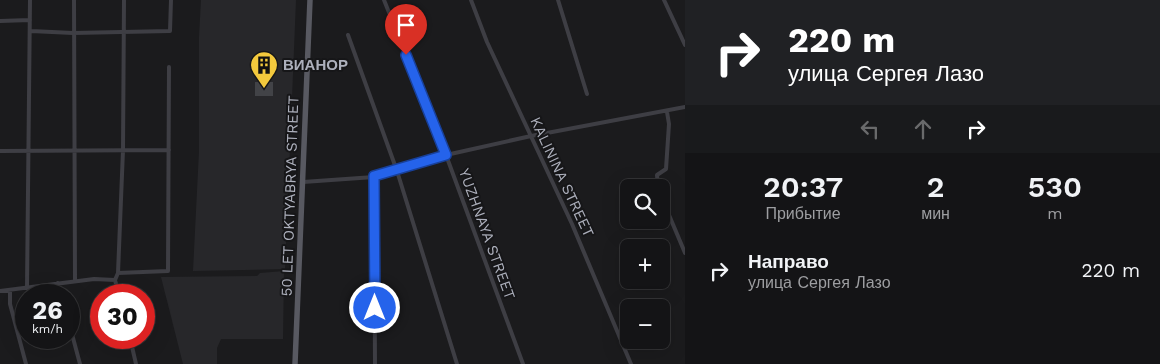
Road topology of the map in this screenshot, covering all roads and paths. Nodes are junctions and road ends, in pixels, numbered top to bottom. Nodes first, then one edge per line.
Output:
1 (30, 0) edge
2 (74, 0) edge
3 (124, 0) edge
4 (171, 0) edge
5 (310, 0) edge
6 (384, 0) edge
7 (471, 0) edge
8 (558, 0) edge
9 (664, 0) edge
10 (30, 20) junction
11 (0, 21) edge
12 (31, 31) junction
13 (124, 32) junction
14 (73, 33) junction
15 (348, 35) dead end
16 (685, 46) edge
17 (169, 67) dead end
18 (587, 94) dead end
19 (685, 107) edge
20 (667, 112) junction
21 (531, 136) junction
22 (123, 150) junction
23 (169, 150) junction
24 (0, 151) edge
25 (28, 152) junction
26 (75, 152) junction
27 (446, 155) junction
28 (397, 171) junction
29 (374, 176) junction
30 (657, 179) edge
31 (303, 182) junction
32 (670, 217) edge
33 (685, 252) edge
34 (118, 274) junction
35 (115, 280) junction
36 (75, 281) junction
37 (58, 283) joint
38 (27, 284) edge
39 (52, 284) edge
40 (116, 284) edge
41 (15, 289) edge
42 (10, 290) junction
43 (0, 291) edge
44 (76, 349) edge
45 (133, 349) edge
46 (26, 364) edge
47 (80, 364) edge
48 (136, 364) edge
49 (295, 364) edge
50 (375, 364) edge
51 (457, 364) edge
52 (522, 364) edge
53 (631, 364) edge

1 - 10 street
2 - 14 street
3 - 13 street
4 - 13 street
5 - 31 main road, 50 LET OKTYABRYA STREET
6 - 27 street, YUZHNAYA STREET
7 - 21 street, KALININA STREET
8 - 18 street
9 - 16 street
10 - 11 street
10 - 12 street
12 - 14 street
12 - 25 street
13 - 14 street
13 - 22 street
14 - 26 street
15 - 28 street
17 - 23 street
19 - 20 street
20 - 21 street
20 - 30 street
21 - 27 street
21 - 53 street, KALININA STREET
22 - 23 street
22 - 26 street
22 - 34 street
23 - 34 street
24 - 25 street
25 - 26 street
25 - 38 street
26 - 36 street
27 - 28 street
27 - 52 street, YUZHNAYA STREET
28 - 29 street
28 - 51 street
29 - 31 street
29 - 50 street
31 - 49 main road, 50 LET OKTYABRYA STREET
32 - 33 street
34 - 35 street
35 - 36 street
35 - 40 street
36 - 37 street
37 - 39 street
41 - 42 street
42 - 43 street
42 - 46 street
44 - 47 street
45 - 48 street

